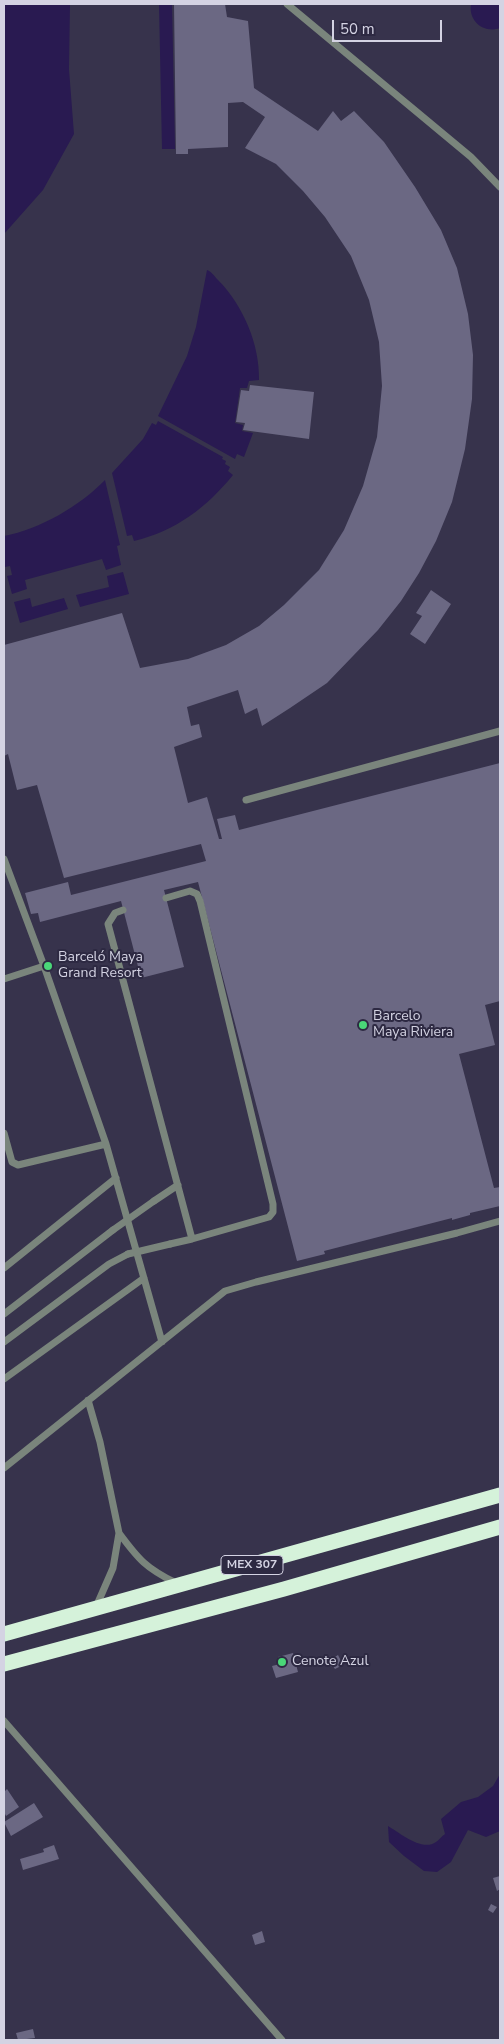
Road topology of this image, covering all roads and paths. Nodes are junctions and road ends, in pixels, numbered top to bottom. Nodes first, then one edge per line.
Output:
1 (287, 4) edge
2 (500, 187) edge
3 (500, 731) edge
4 (246, 800) dead end
5 (4, 859) edge
6 (166, 898) dead end
7 (123, 910) dead end
8 (44, 966) junction
9 (4, 979) edge
10 (4, 1133) edge
11 (106, 1144) junction
12 (116, 1178) junction
13 (178, 1185) junction
14 (500, 1220) edge
15 (192, 1239) junction
16 (4, 1268) edge
17 (144, 1278) junction
18 (4, 1314) edge
19 (4, 1342) edge
20 (162, 1342) junction
21 (4, 1380) edge
22 (88, 1400) junction
23 (4, 1468) edge
24 (500, 1495) edge
25 (500, 1527) edge
26 (119, 1533) junction
27 (180, 1585) junction
28 (95, 1609) junction
29 (4, 1634) edge
30 (4, 1664) edge
31 (4, 1722) edge
32 (282, 2040) edge

1 - 2 lane
3 - 4 lane
5 - 8 lane
6 - 15 lane
7 - 13 lane
8 - 9 lane
8 - 11 lane
10 - 11 lane
11 - 12 lane
12 - 16 lane
12 - 17 lane
13 - 15 lane
13 - 18 lane, bridge
14 - 20 lane
15 - 19 lane, bridge
17 - 20 lane
17 - 21 lane
20 - 22 lane
22 - 23 lane
22 - 26 lane
24 - 27 highway, MEX 307
25 - 30 highway, MEX 307
26 - 27 lane
26 - 28 lane
27 - 28 highway, MEX 307
28 - 29 highway, MEX 307
31 - 32 lane

